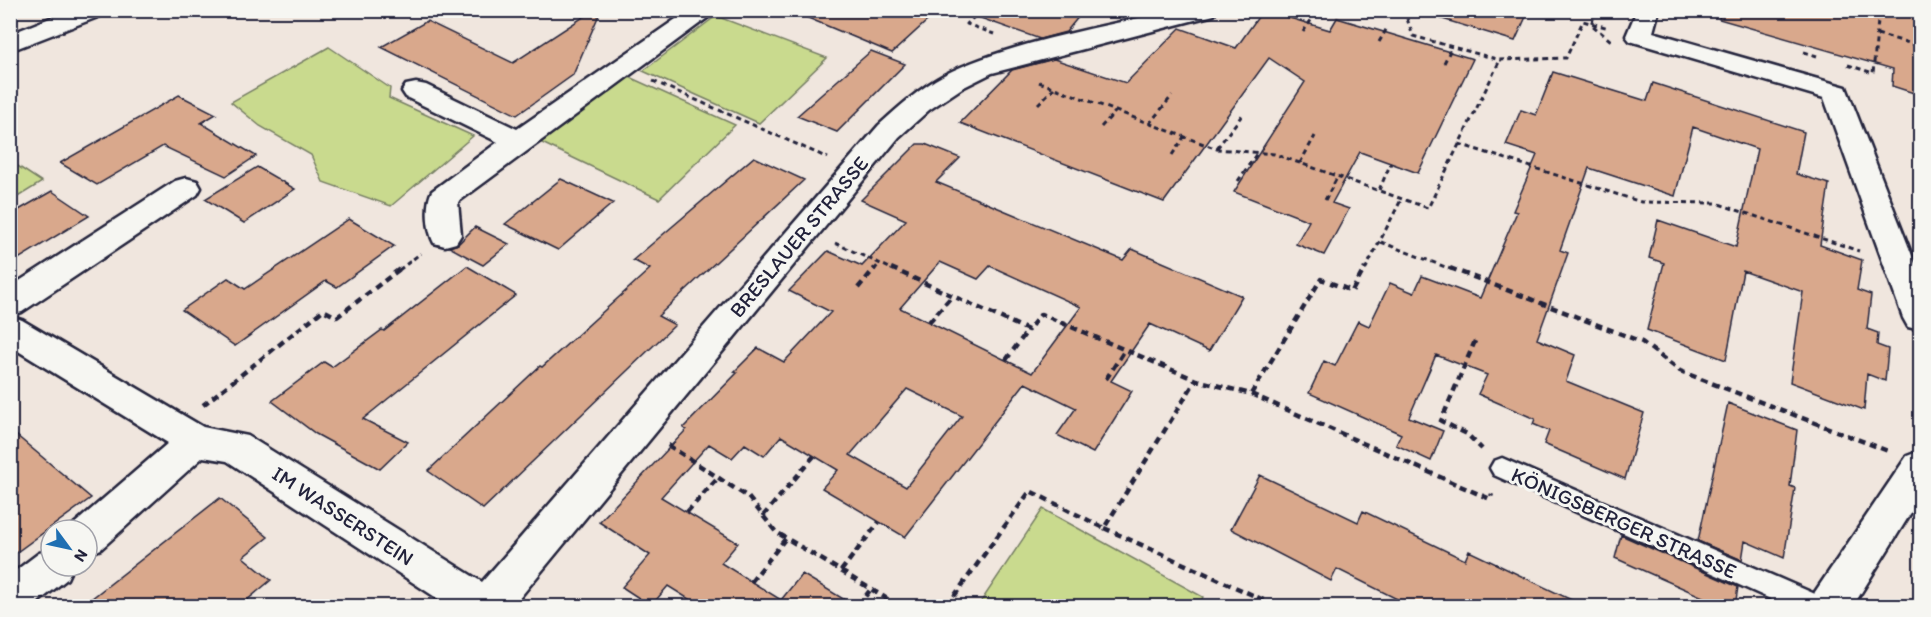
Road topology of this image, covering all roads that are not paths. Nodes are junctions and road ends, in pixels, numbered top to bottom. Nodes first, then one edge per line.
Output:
1 (94, 10) edge
2 (706, 10) edge
3 (1205, 10) edge
4 (1643, 24) road end
5 (10, 43) edge
6 (416, 91) dead end
7 (519, 141) junction
8 (186, 188) dead end
9 (445, 235) road end
10 (10, 303) edge
11 (1920, 318) edge
12 (10, 329) edge
13 (185, 435) junction
14 (1910, 461) edge
15 (1502, 468) road end
16 (99, 525) edge
17 (39, 577) edge
18 (10, 600) edge
19 (486, 606) edge
20 (1813, 606) edge
21 (1830, 606) edge

1 - 5 street
2 - 7 street
3 - 19 street, BRESLAUER STRASSE
4 - 11 street
6 - 7 street
7 - 9 street
8 - 10 street
12 - 13 street, IM WASSERSTEIN
13 - 16 street
13 - 19 street, IM WASSERSTEIN
14 - 21 street
15 - 20 lane, KÖNIGSBERGER STRASSE
17 - 18 street

